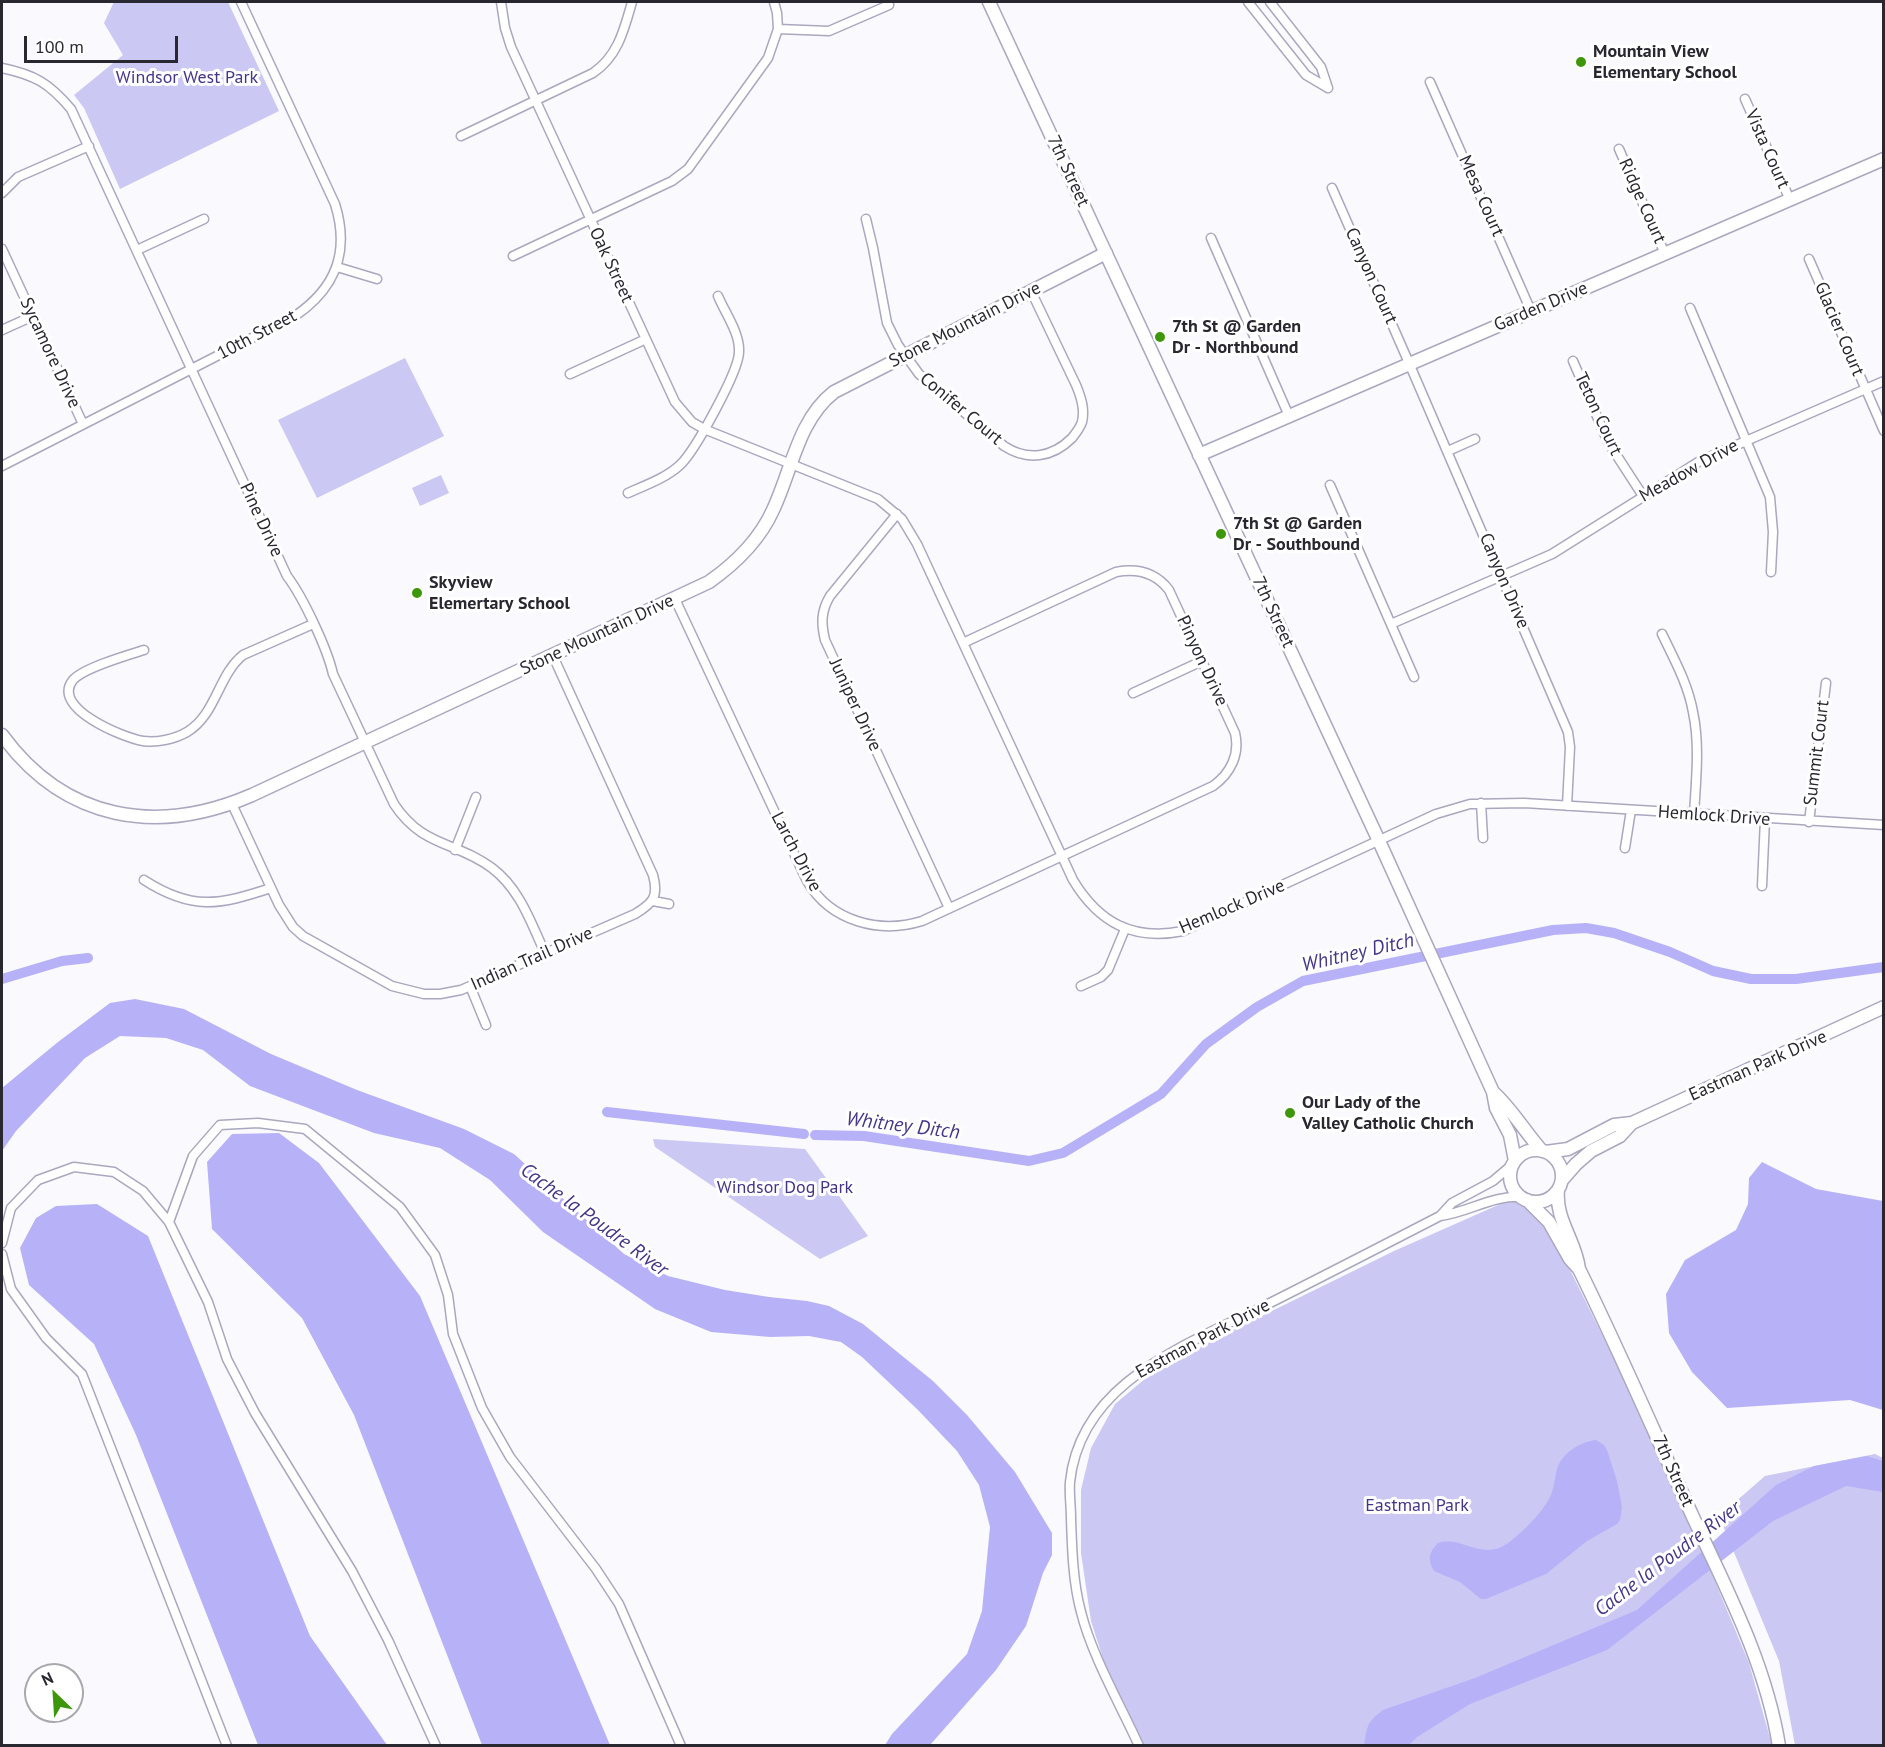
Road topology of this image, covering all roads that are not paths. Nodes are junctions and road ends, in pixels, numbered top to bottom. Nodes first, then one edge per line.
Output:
1 (241, 2) edge
2 (501, 2) edge
3 (632, 2) edge
4 (774, 2) edge
5 (989, 2) edge
6 (1248, 2) edge
7 (1270, 2) edge
8 (889, 5) dead end
9 (778, 29) junction
10 (2, 68) edge
11 (1430, 81) dead end
12 (1745, 99) dead end
13 (535, 100) junction
14 (461, 136) dead end
15 (89, 146) junction
16 (1619, 149) dead end
17 (1884, 159) edge
18 (1332, 188) dead end
19 (2, 193) edge
20 (1790, 200) junction
21 (204, 219) dead end
22 (590, 219) junction
23 (866, 219) dead end
24 (1211, 238) dead end
25 (2, 249) edge
26 (137, 250) junction
27 (1106, 253) junction
28 (1665, 254) junction
29 (513, 256) dead end
30 (1809, 259) dead end
31 (337, 267) junction
32 (377, 279) dead end
33 (1032, 291) junction
34 (718, 296) dead end
35 (1690, 308) dead end
36 (1531, 311) junction
37 (33, 316) junction
38 (2, 330) edge
39 (646, 339) junction
40 (905, 356) junction
41 (1573, 361) dead end
42 (1410, 363) junction
43 (192, 369) junction
44 (570, 374) dead end
45 (1884, 381) edge
46 (1865, 389) junction
47 (1289, 416) junction
48 (83, 424) junction
49 (704, 429) junction
50 (1884, 431) edge
51 (1475, 439) dead end
52 (1747, 440) junction
53 (1448, 451) junction
54 (1199, 455) junction
55 (791, 465) junction
56 (2, 466) edge
57 (1330, 485) dead end
58 (628, 493) dead end
59 (1643, 496) junction
60 (897, 514) junction
61 (1771, 572) dead end
62 (1502, 576) junction
63 (675, 599) junction
64 (313, 624) junction
65 (1391, 624) junction
66 (1662, 634) dead end
67 (963, 643) junction
68 (144, 650) dead end
69 (553, 657) junction
70 (1202, 661) junction
71 (1414, 677) dead end
72 (1826, 683) dead end
73 (1133, 693) dead end
74 (2, 735) edge
75 (365, 743) junction
76 (476, 797) dead end
77 (1481, 803) junction
78 (232, 804) junction
79 (1567, 806) junction
80 (1631, 810) junction
81 (1694, 814) junction
82 (1766, 819) junction
83 (1809, 822) junction
84 (1884, 825) edge
85 (1483, 838) dead end
86 (1379, 841) junction
87 (1625, 848) dead end
88 (455, 850) junction
89 (1061, 855) junction
90 (144, 880) dead end
91 (1762, 886) dead end
92 (271, 888) junction
93 (653, 900) junction
94 (669, 904) dead end
95 (949, 908) junction
96 (1125, 929) junction
97 (545, 953) junction
98 (470, 986) junction
99 (1082, 986) dead end
100 (1884, 1007) edge
101 (486, 1025) dead end
102 (1494, 1092) junction
103 (1632, 1123) junction
104 (1544, 1151) junction
105 (1514, 1163) junction
106 (1560, 1185) junction
107 (1525, 1199) junction
108 (1440, 1216) junction
109 (169, 1222) junction
110 (2, 1243) edge
111 (2, 1254) edge
112 (1579, 1269) junction
113 (227, 1746) edge
114 (436, 1746) edge
115 (681, 1746) edge
116 (1139, 1746) edge
117 (1779, 1746) edge

1 - 31 street, 10th Street
2 - 13 street, Oak Street
3 - 13 street
4 - 9 street
5 - 27 street, 7th Street
6 - 7 street
8 - 9 street
9 - 22 street
10 - 15 street, Pine Drive
11 - 36 street, Mesa Court
12 - 20 street, Vista Court
13 - 14 street
13 - 22 street, Oak Street
15 - 19 street
15 - 26 street, Pine Drive
16 - 28 street, Ridge Court
17 - 20 street, Garden Drive
18 - 42 street, Canyon Court
20 - 28 street, Garden Drive
21 - 26 street
22 - 29 street
22 - 39 street, Oak Street
23 - 40 street, Conifer Court
24 - 47 street
25 - 37 street, Sycamore Drive
26 - 43 street, Pine Drive
27 - 33 street, Stone Mountain Drive
27 - 54 street, 7th Street
28 - 36 street, Garden Drive
30 - 46 street, Glacier Court
31 - 32 street
31 - 43 street, 10th Street
33 - 40 street, Stone Mountain Drive
33 - 40 street, Conifer Court
34 - 49 street
35 - 52 street
36 - 42 street, Garden Drive
37 - 38 street
37 - 48 street, Sycamore Drive
39 - 44 street
39 - 49 street, Oak Street
40 - 55 street, Stone Mountain Drive
41 - 59 street, Teton Court
42 - 47 street, Garden Drive
42 - 53 street, Canyon Drive
43 - 48 street, 10th Street
43 - 64 street, Pine Drive
45 - 46 street, Meadow Drive
46 - 50 street, Glacier Court
46 - 52 street, Meadow Drive
47 - 54 street, Garden Drive
48 - 56 street, 10th Street
49 - 55 street, Oak Street
49 - 58 street
51 - 53 street
52 - 59 street, Meadow Drive
52 - 61 street
53 - 62 street, Canyon Drive
54 - 86 street, 7th Street
55 - 60 street, Hemlock Drive
55 - 63 street, Stone Mountain Drive
57 - 65 street
59 - 62 street, Meadow Drive
60 - 67 street, Hemlock Drive
60 - 95 street, Juniper Drive
62 - 65 street, Meadow Drive
62 - 79 street, Canyon Drive
63 - 69 street, Stone Mountain Drive
63 - 95 street, Larch Drive
64 - 68 street
64 - 75 street, Pine Drive
65 - 71 street
66 - 81 street
67 - 70 street, Pinyon Drive
67 - 89 street, Hemlock Drive
69 - 75 street, Stone Mountain Drive
69 - 93 street
70 - 73 street
70 - 89 street, Pinyon Drive
72 - 83 street, Summit Court
74 - 78 street, Stone Mountain Drive
75 - 78 street, Stone Mountain Drive
75 - 88 street, Pine Drive
76 - 88 street
77 - 79 street, Hemlock Drive
77 - 85 street
77 - 86 street, Hemlock Drive
78 - 92 street, Indian Trail Drive
79 - 80 street, Hemlock Drive
80 - 81 street, Hemlock Drive
80 - 87 street
81 - 82 street, Hemlock Drive
82 - 83 street, Hemlock Drive
82 - 91 street
83 - 84 street, Hemlock Drive
86 - 96 street, Hemlock Drive
86 - 102 street, 7th Street
88 - 97 street, Pine Drive
89 - 95 street, Larch Drive
89 - 96 street, Hemlock Drive
90 - 92 street
92 - 98 street, Indian Trail Drive
93 - 94 street
93 - 97 street, Indian Trail Drive
96 - 99 street
97 - 98 street, Indian Trail Drive
98 - 101 street
100 - 103 street, Eastman Park Drive
102 - 104 street, 7th Street
102 - 105 street, 7th Street
103 - 104 street, Eastman Park Drive
103 - 106 street, Eastman Park Drive
104 - 105 street
104 - 106 street
105 - 107 street
105 - 108 street, Eastman Park Drive
106 - 107 street
106 - 112 street, 7th Street
107 - 108 street, Eastman Park Drive
107 - 112 street, 7th Street
108 - 116 street, Eastman Park Drive
109 - 110 street
109 - 114 street
109 - 115 street
111 - 113 street
112 - 117 street, 7th Street

